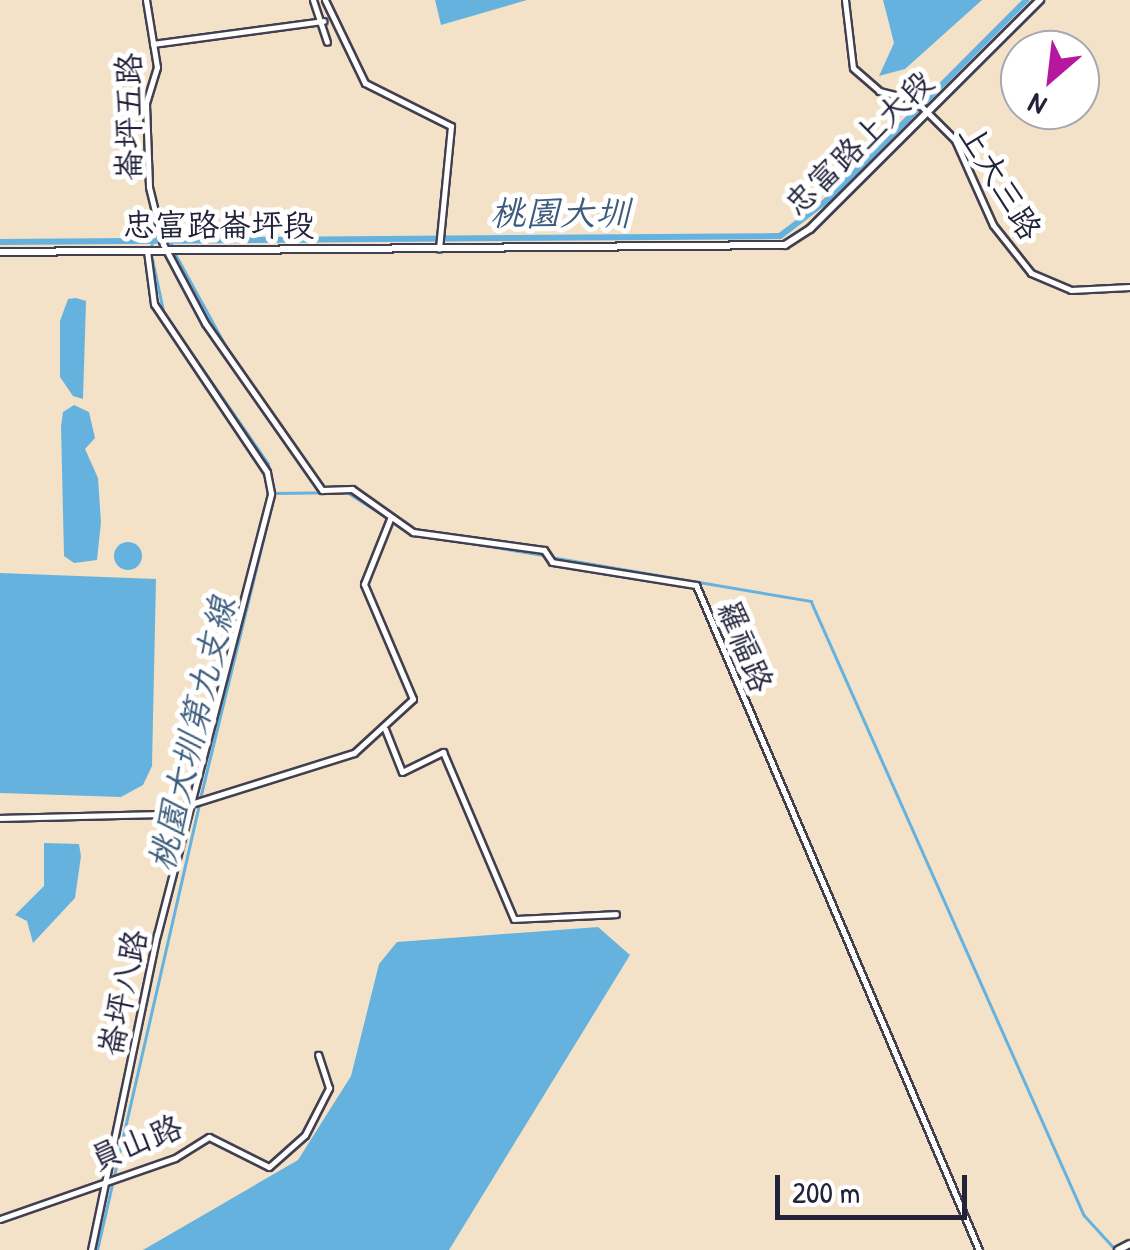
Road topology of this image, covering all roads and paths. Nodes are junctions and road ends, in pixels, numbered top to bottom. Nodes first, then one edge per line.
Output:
1 (146, 0) edge
2 (314, 0) edge
3 (325, 0) edge
4 (845, 0) edge
5 (1040, 0) edge
6 (323, 21) junction
7 (327, 42) dead end
8 (153, 44) junction
9 (927, 112) junction
10 (166, 247) junction
11 (439, 248) junction
12 (147, 250) junction
13 (0, 252) edge
14 (1130, 287) edge
15 (390, 519) junction
16 (385, 729) junction
17 (194, 805) junction
18 (0, 818) edge
19 (616, 914) dead end
20 (318, 1055) dead end
21 (107, 1180) junction
22 (0, 1219) edge
23 (1130, 1244) edge
24 (90, 1250) edge
25 (979, 1250) edge
26 (1118, 1250) edge

1 - 8 street, 崙坪五路
2 - 6 street
3 - 11 street
4 - 9 street, 上大三路
5 - 9 street, 忠富路上大段
6 - 7 street
6 - 8 street
8 - 10 street, 崙坪五路
9 - 11 street, 忠富路上大段
9 - 14 street, 上大三路
10 - 11 street, 忠富路崙坪段
10 - 12 street, 忠富路崙坪段
10 - 15 street, 羅福路
12 - 13 street, 忠富路崙坪段
12 - 17 street, 崙坪八路
15 - 16 street
15 - 25 street, 羅福路
16 - 17 street
16 - 19 street
17 - 18 street
17 - 21 street, 崙坪八路
20 - 21 street, 員山路
21 - 22 street, 員山路
21 - 24 street, 崙坪八路
23 - 26 street

